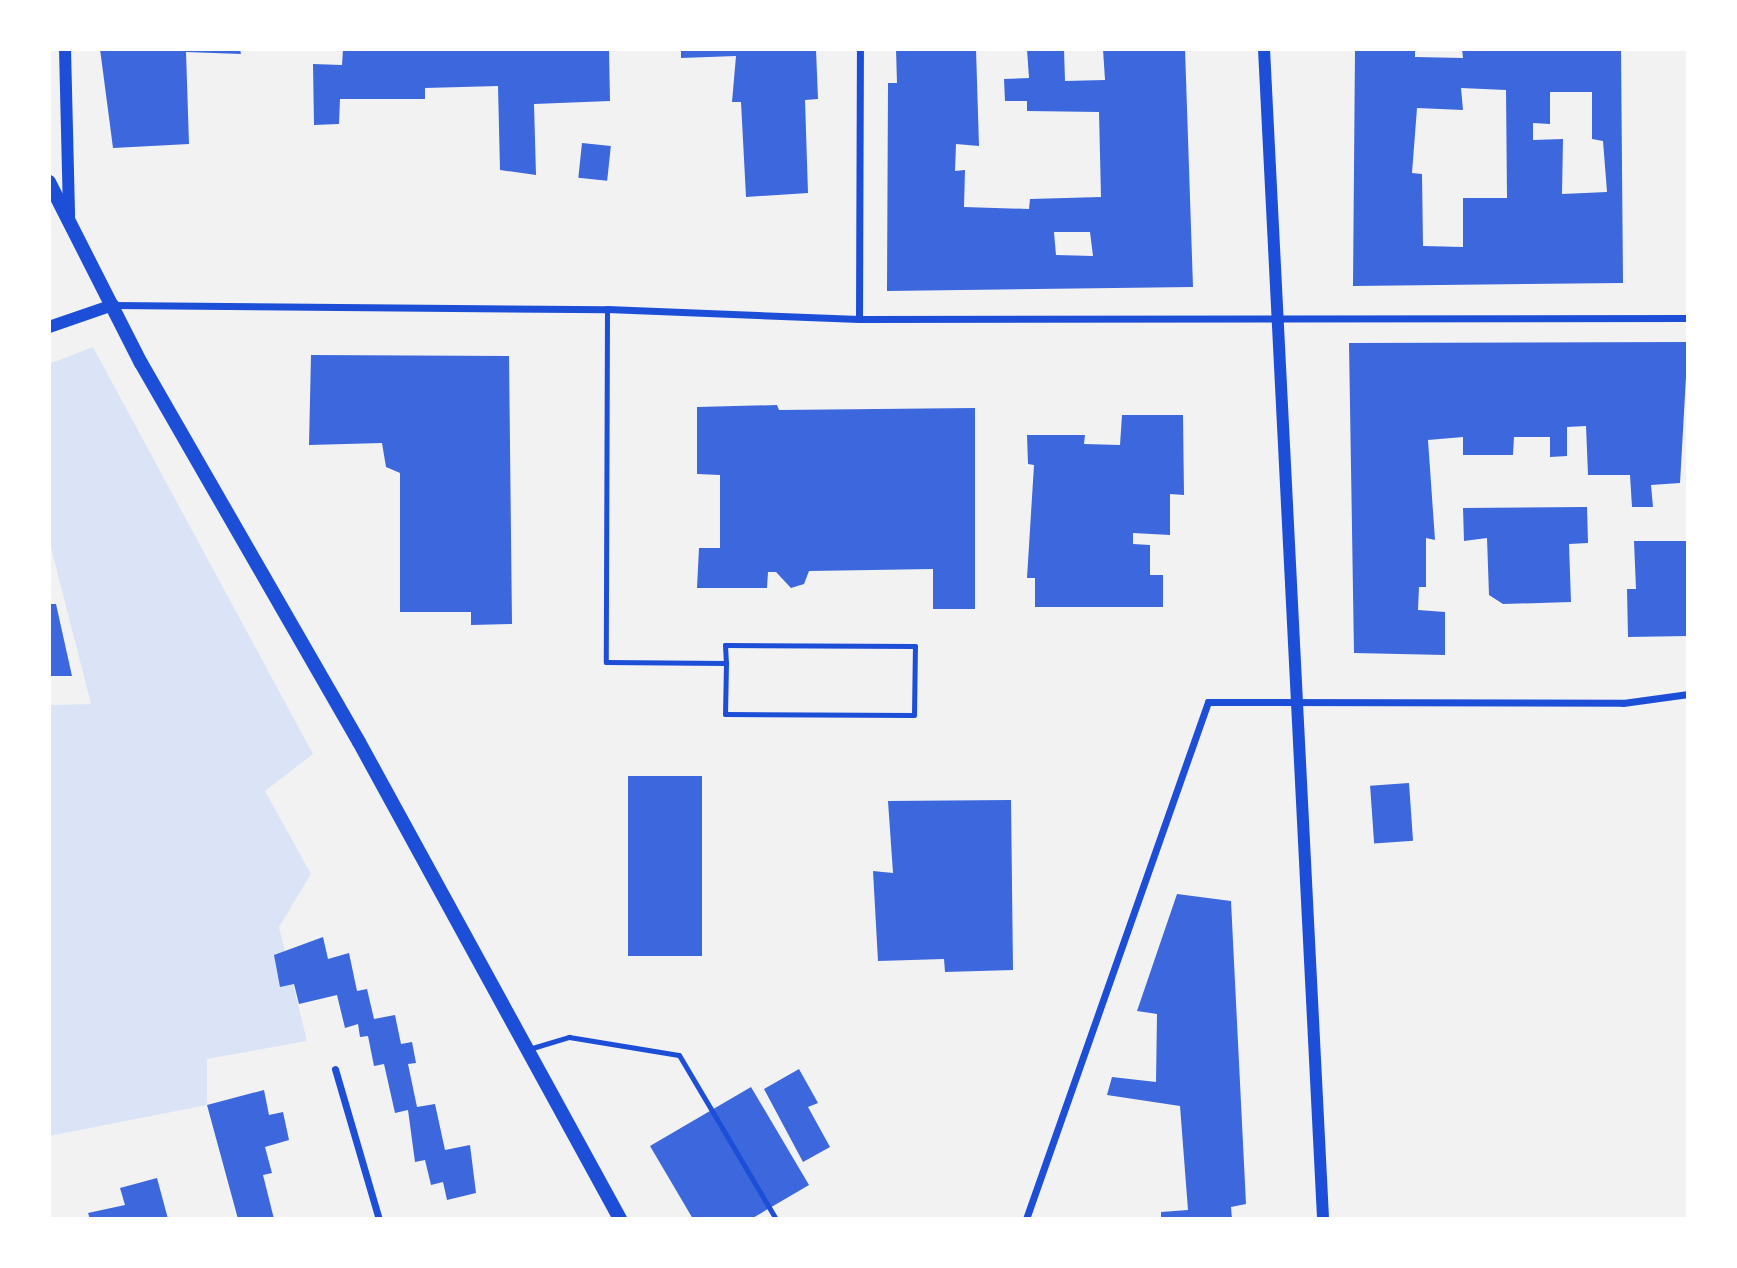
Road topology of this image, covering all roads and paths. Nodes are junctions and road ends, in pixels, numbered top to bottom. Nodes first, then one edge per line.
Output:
1 (65, 49) edge
2 (860, 49) edge
3 (1264, 49) edge
4 (49, 182) edge
5 (69, 216) junction
6 (113, 305) junction
7 (607, 309) junction
8 (1688, 318) edge
9 (859, 319) junction
10 (1276, 320) junction
11 (49, 327) edge
12 (726, 663) junction
13 (1688, 694) edge
14 (1298, 704) junction
15 (528, 1049) junction
16 (335, 1069) dead end
17 (379, 1219) edge
18 (620, 1219) edge
19 (776, 1219) edge
20 (1026, 1219) edge
21 (1323, 1219) edge

1 - 5 street
2 - 9 street
3 - 10 street
4 - 5 main road
5 - 6 main road
6 - 7 street
6 - 11 street
6 - 15 main road
7 - 9 street
7 - 12 lane
8 - 10 street
9 - 10 street
10 - 14 street
12 - 12 lane
13 - 14 street
14 - 20 street
14 - 21 street
15 - 18 main road
15 - 19 lane
16 - 17 street

